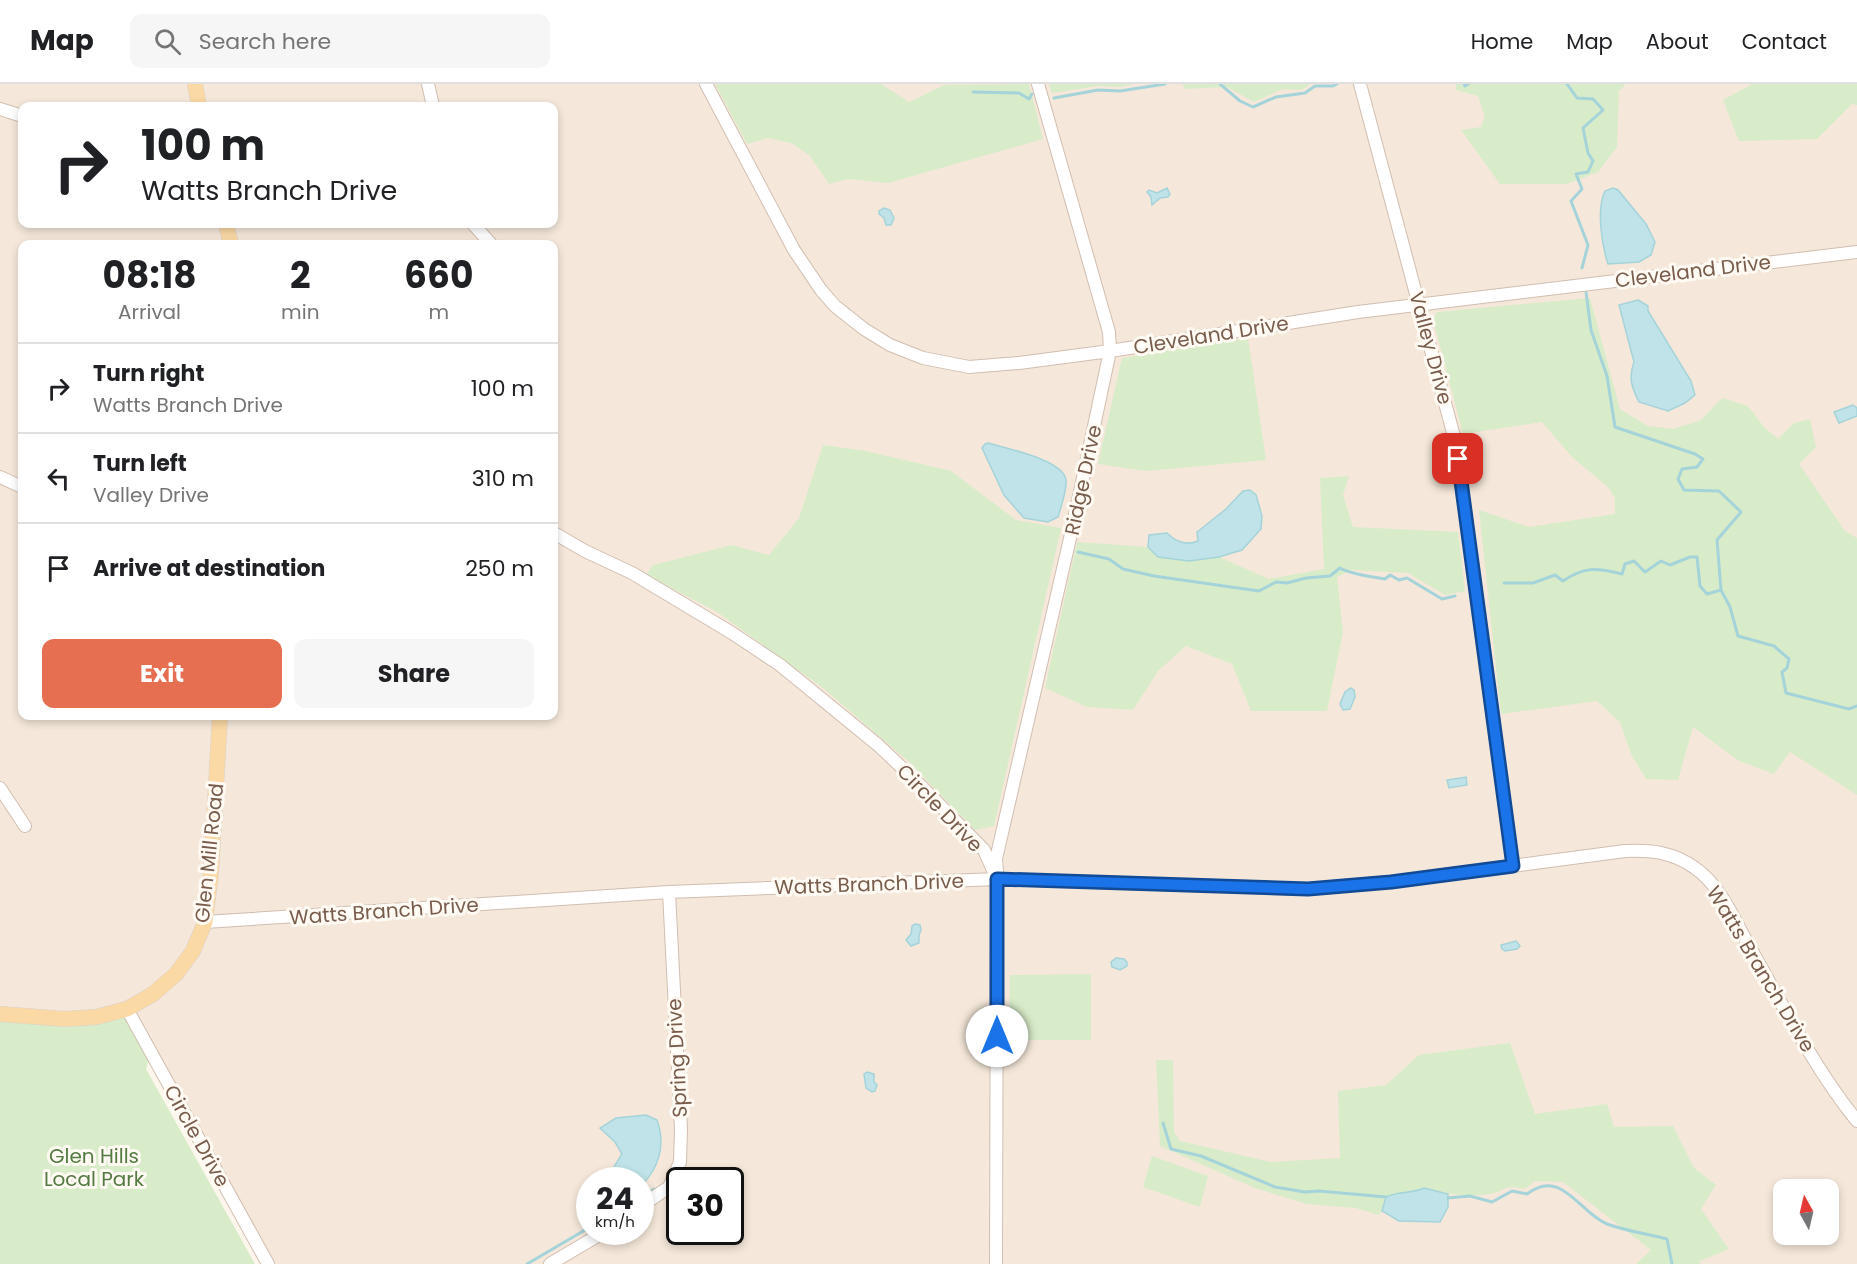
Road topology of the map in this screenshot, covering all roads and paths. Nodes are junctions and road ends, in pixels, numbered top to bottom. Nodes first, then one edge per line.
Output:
1 (195, 84) edge
2 (428, 84) edge
3 (706, 84) edge
4 (1038, 84) edge
5 (1360, 84) edge
6 (198, 102) edge
7 (433, 102) edge
8 (0, 109) edge
9 (18, 115) edge
10 (477, 228) edge
11 (487, 240) edge
12 (1857, 252) edge
13 (1419, 304) junction
14 (1110, 351) junction
15 (0, 477) edge
16 (18, 485) edge
17 (558, 535) edge
18 (220, 720) edge
19 (0, 788) edge
20 (25, 826) dead end
21 (1513, 866) junction
22 (997, 879) junction
23 (669, 892) junction
24 (205, 922) junction
25 (127, 1009) junction
26 (0, 1014) edge
27 (1857, 1121) edge
28 (654, 1197) edge
29 (582, 1245) edge
30 (267, 1264) edge
31 (550, 1264) edge
32 (996, 1264) edge

1 - 6 main road
2 - 7 street
3 - 14 street, Cleveland Drive
4 - 14 street, Ridge Drive
5 - 13 street, Valley Drive
8 - 9 street
10 - 11 street
12 - 13 street, Cleveland Drive
13 - 14 street, Cleveland Drive
13 - 21 street, Valley Drive
14 - 22 street, Ridge Drive
15 - 16 street
17 - 22 street, Circle Drive
18 - 24 main road, Glen Mill Road
19 - 20 street
21 - 22 street, Watts Branch Drive
21 - 27 street, Watts Branch Drive
22 - 23 street, Watts Branch Drive
22 - 32 street, Circle Drive
23 - 24 street, Watts Branch Drive
23 - 28 street, Spring Drive
24 - 25 main road, Glen Mill Road
25 - 26 main road, Glen Mill Road
25 - 30 street, Circle Drive
29 - 31 street

